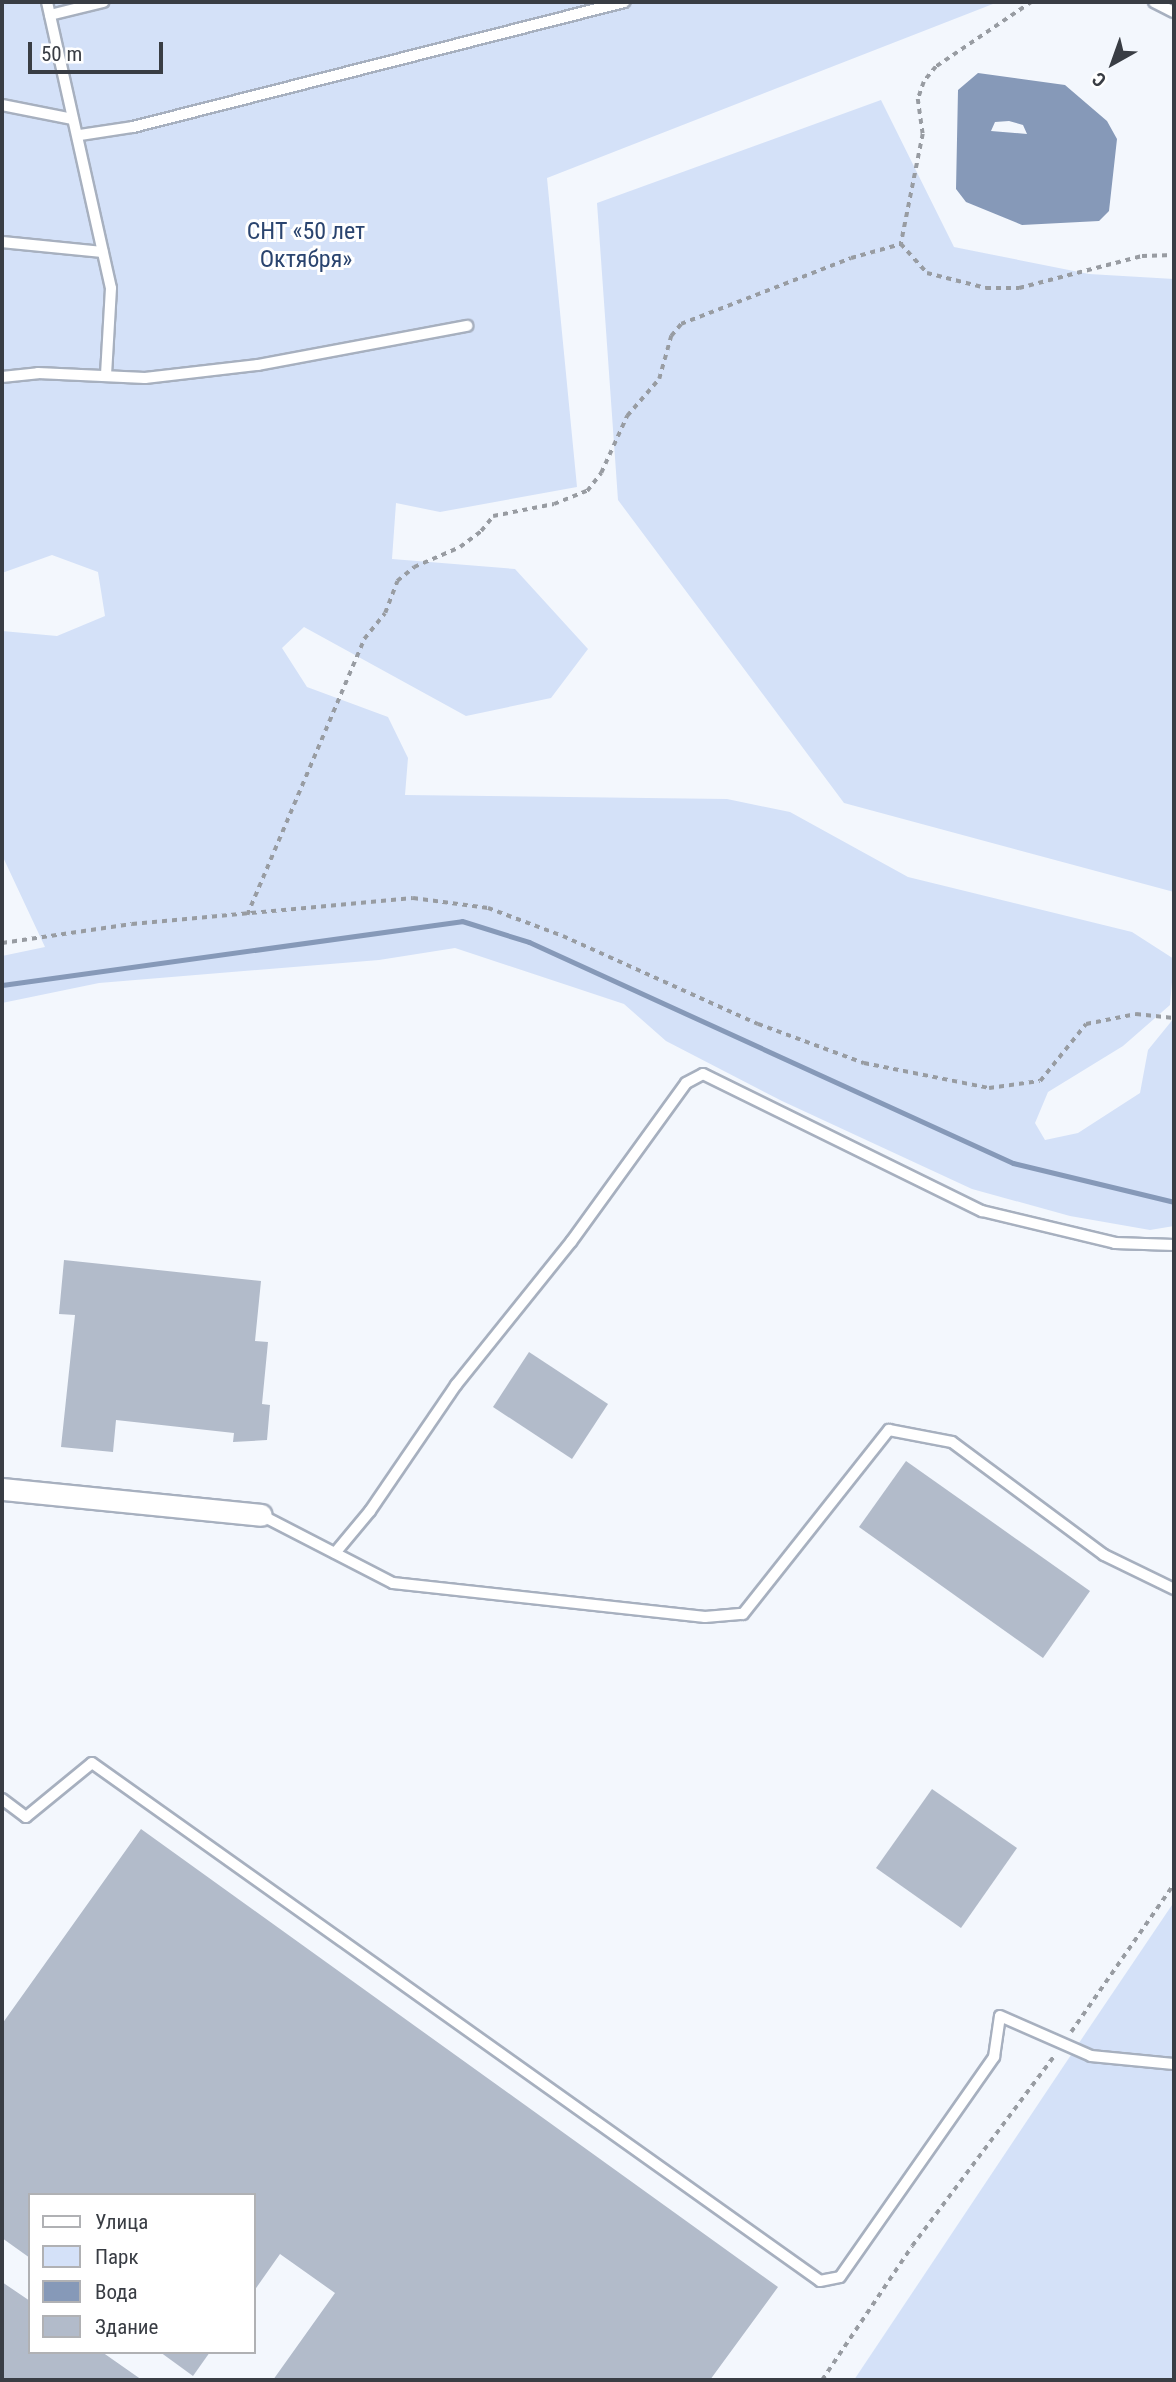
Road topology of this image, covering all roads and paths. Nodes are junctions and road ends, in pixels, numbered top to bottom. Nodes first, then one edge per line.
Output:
1 (47, 2) edge
2 (103, 2) edge
3 (624, 2) edge
4 (1032, 2) edge
5 (1154, 2) edge
6 (1174, 12) edge
7 (50, 15) junction
8 (2, 105) edge
9 (73, 119) junction
10 (80, 135) junction
11 (2, 242) edge
12 (901, 244) junction
13 (103, 251) junction
14 (1174, 255) edge
15 (467, 326) dead end
16 (106, 376) junction
17 (2, 377) edge
18 (247, 916) junction
19 (2, 943) edge
20 (1174, 1018) edge
21 (1174, 1245) edge
22 (2, 1489) edge
23 (261, 1515) joint
24 (335, 1553) junction
25 (1174, 1589) edge
26 (2, 1799) edge
27 (1174, 1884) edge
28 (1062, 2045) junction
29 (1174, 2064) edge
30 (822, 2380) edge

1 - 7 lane
2 - 7 lane
3 - 10 lane
4 - 12 path
5 - 6 lane
7 - 9 lane
8 - 9 lane
9 - 10 lane
10 - 13 lane
11 - 13 lane
12 - 14 path
12 - 18 path
13 - 16 lane
15 - 16 lane
16 - 17 lane
18 - 19 path
18 - 20 path
21 - 24 lane
22 - 23 street
23 - 24 lane
24 - 25 lane
26 - 28 lane
27 - 28 path
28 - 29 lane
28 - 30 path

